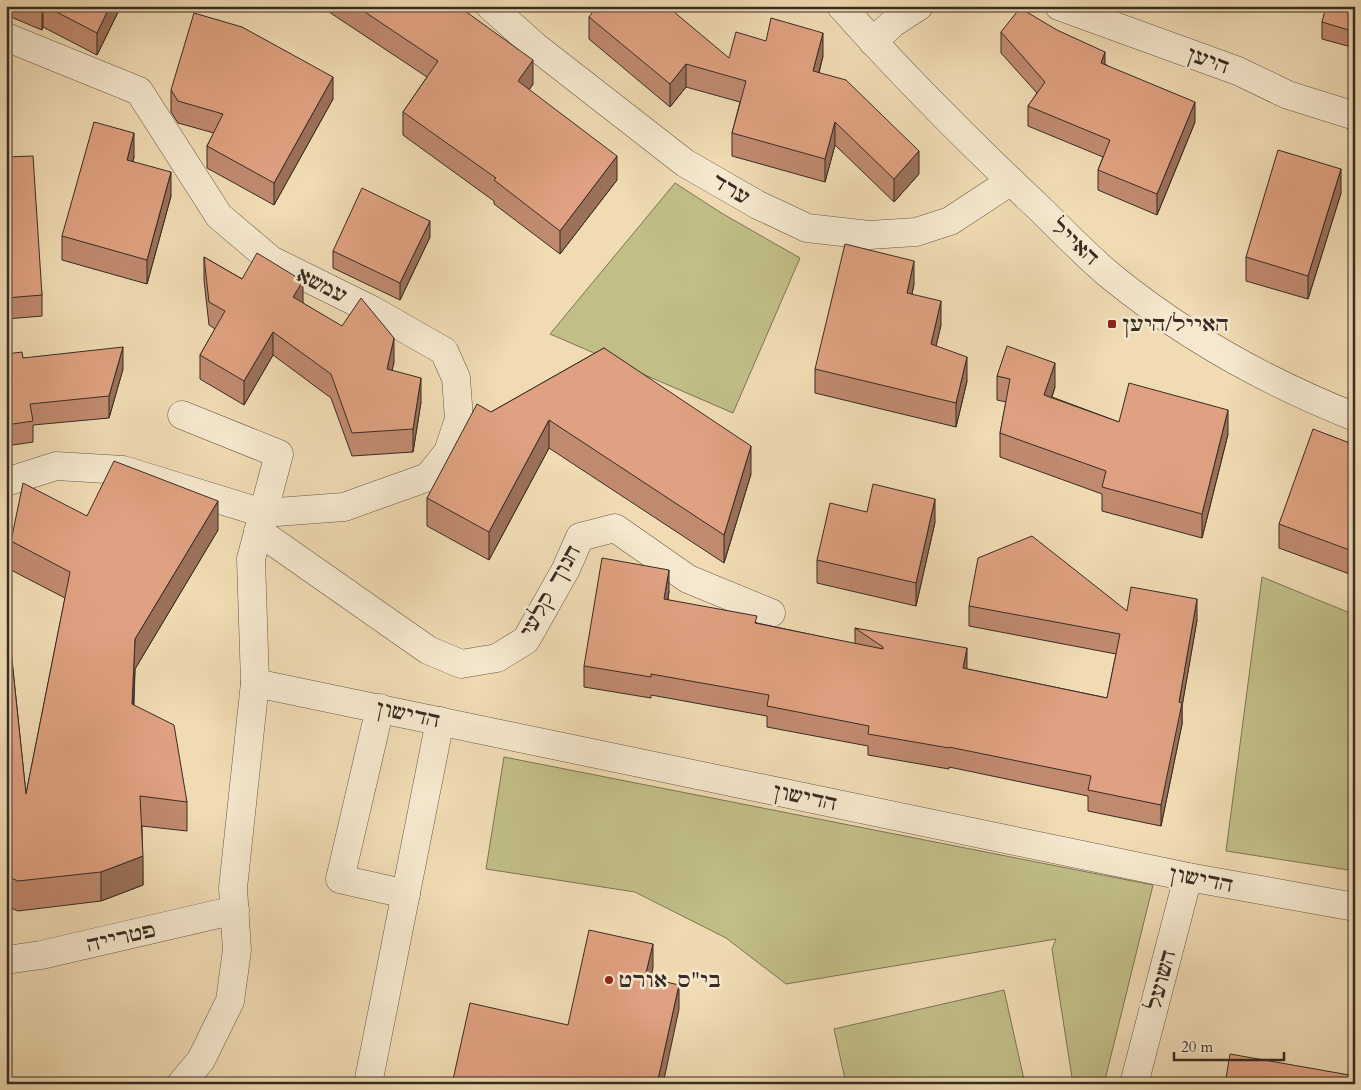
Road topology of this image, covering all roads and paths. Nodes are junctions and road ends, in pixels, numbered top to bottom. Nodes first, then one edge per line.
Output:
1 (490, 6) edge
2 (841, 6) edge
3 (919, 6) edge
4 (1059, 6) edge
5 (6, 37) edge
6 (873, 42) junction
7 (1355, 116) edge
8 (1011, 182) junction
9 (182, 415) dead end
10 (1355, 417) edge
11 (6, 482) edge
12 (261, 522) junction
13 (772, 613) dead end
14 (255, 682) junction
15 (380, 708) junction
16 (440, 721) junction
17 (1188, 877) junction
18 (406, 894) junction
19 (1355, 907) edge
20 (235, 910) junction
21 (6, 960) edge
22 (181, 1084) edge
23 (368, 1084) edge
24 (1134, 1084) edge

1 - 8 street, ערד
2 - 6 street, האייל
3 - 6 street
4 - 7 street, היען
5 - 12 street, עמשא
6 - 8 street, האייל
8 - 10 street, האייל
9 - 12 street
11 - 12 street
12 - 13 street, חנוך קלעי
12 - 14 street
14 - 15 street, הדישון
14 - 20 street
15 - 16 street, הדישון
15 - 18 street
16 - 17 street, הדישון
16 - 18 street
17 - 19 street, הדישון
17 - 24 street, השועל
18 - 23 street
20 - 21 street, פטרייה
20 - 22 street

